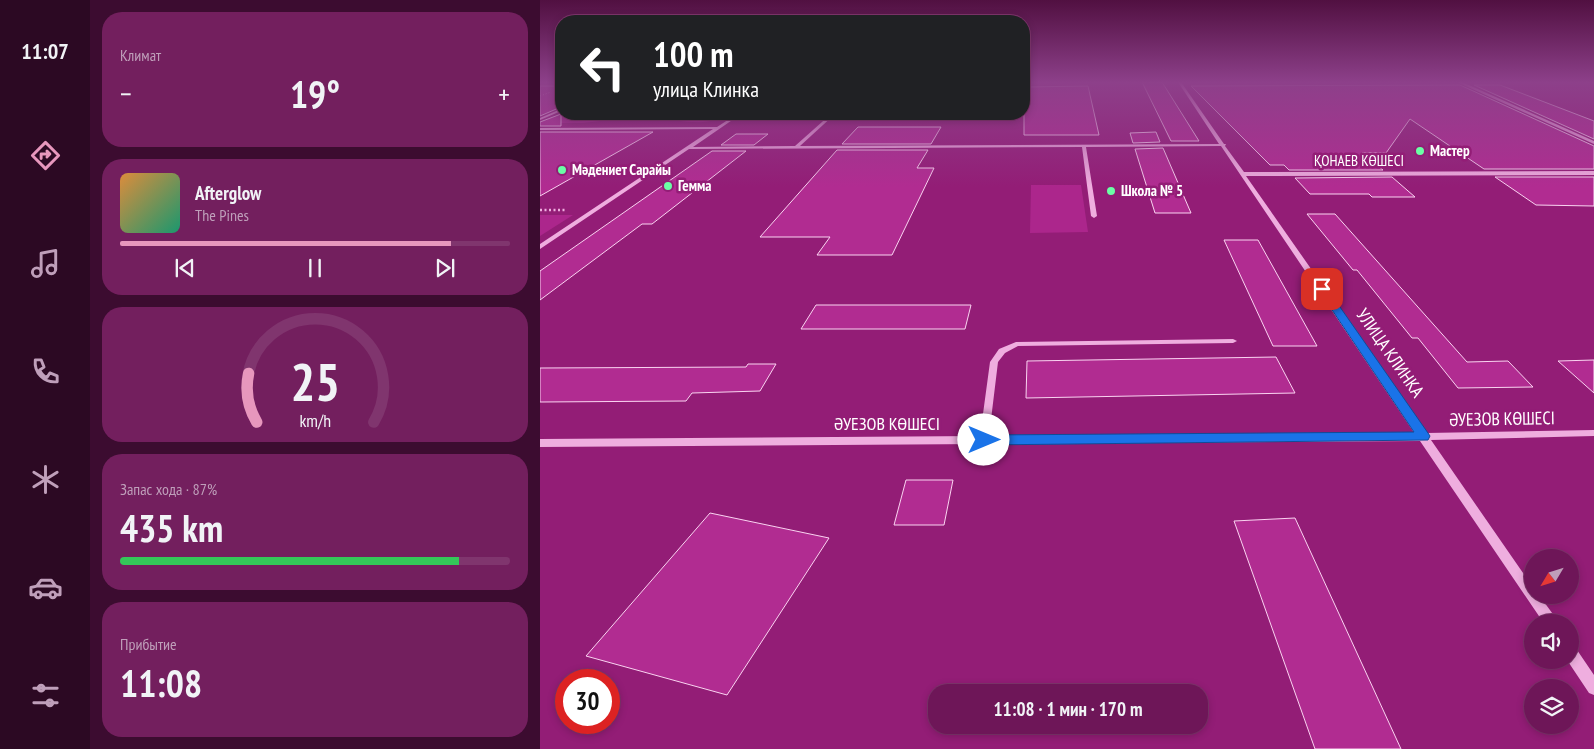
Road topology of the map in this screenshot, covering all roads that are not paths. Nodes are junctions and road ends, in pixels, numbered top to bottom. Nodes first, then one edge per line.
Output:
1 (1204, 117) edge
2 (1536, 117) edge
3 (730, 120) edge
4 (827, 120) edge
5 (717, 128) junction
6 (540, 129) edge
7 (1594, 143) edge
8 (1224, 145) junction
9 (1084, 146) junction
10 (688, 148) junction
11 (795, 148) junction
12 (1594, 173) edge
13 (1244, 174) junction
14 (1094, 216) dead end
15 (540, 247) edge
16 (1233, 341) dead end
17 (1594, 433) edge
18 (1424, 436) junction
19 (984, 440) junction
20 (540, 443) edge
21 (1545, 614) edge
22 (1579, 666) edge
23 (1594, 688) edge

1 - 8 street, УЛИЦА КЛИНКА
2 - 7 street
3 - 5 street
4 - 11 street
5 - 6 street
5 - 10 street
8 - 9 street
8 - 13 street, УЛИЦА КЛИНКА
9 - 11 street
9 - 14 street
10 - 11 street
10 - 15 street
12 - 13 street, ҚОНАЕВ КӨШЕСІ
13 - 18 street, УЛИЦА КЛИНКА
16 - 19 street
17 - 18 street, ӘУЕЗОВ КӨШЕСІ
18 - 19 street, ӘУЕЗОВ КӨШЕСІ
18 - 21 street, УЛИЦА КЛИНКА
19 - 20 street, ӘУЕЗОВ КӨШЕСІ
22 - 23 street

